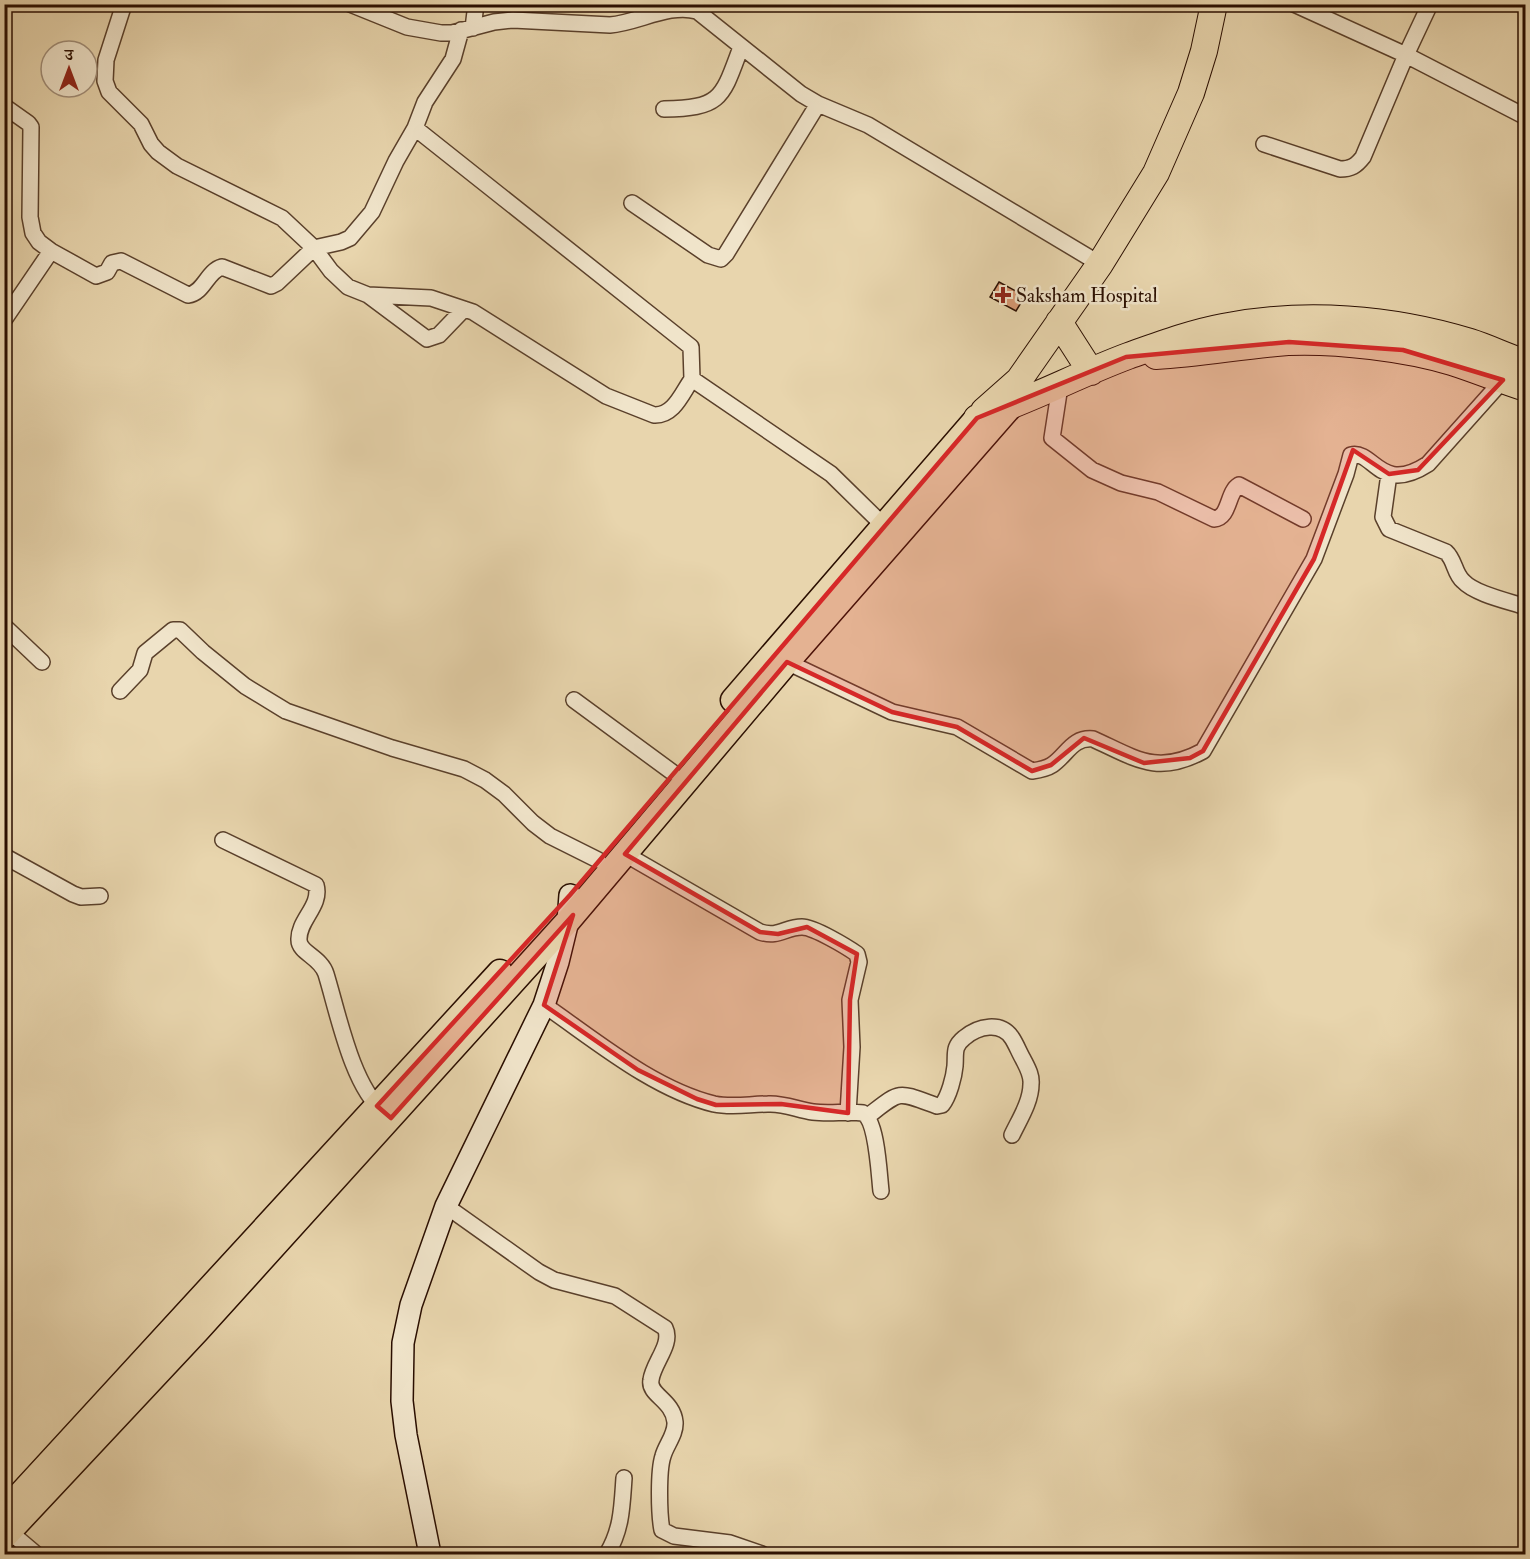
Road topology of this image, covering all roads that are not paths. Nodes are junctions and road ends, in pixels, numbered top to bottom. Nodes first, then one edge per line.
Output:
1 (350, 4) edge
2 (476, 4) edge
3 (1214, 4) edge
4 (1294, 4) edge
5 (1430, 4) edge
6 (124, 5) edge
7 (685, 6) edge
8 (467, 29) junction
9 (741, 47) junction
10 (1406, 55) junction
11 (818, 104) junction
12 (4, 106) edge
13 (664, 109) dead end
14 (1526, 117) edge
15 (415, 128) junction
16 (1264, 144) dead end
17 (632, 203) dead end
18 (314, 248) junction
19 (51, 251) junction
20 (1100, 264) junction
21 (368, 295) junction
22 (465, 309) junction
23 (4, 320) edge
24 (1059, 322) junction
25 (1126, 357) junction
26 (1526, 363) edge
27 (1091, 372) junction
28 (692, 379) junction
29 (1019, 380) junction
30 (1514, 384) edge
31 (1060, 386) junction
32 (1010, 407) junction
33 (977, 418) junction
34 (1389, 474) junction
35 (1303, 519) dead end
36 (883, 525) junction
37 (1526, 607) edge
38 (4, 626) edge
39 (42, 662) dead end
40 (787, 662) junction
41 (120, 691) dead end
42 (574, 700) dead end
43 (672, 772) junction
44 (223, 840) dead end
45 (625, 854) junction
46 (4, 855) edge
47 (598, 860) junction
48 (570, 895) junction
49 (100, 896) dead end
50 (568, 921) junction
51 (544, 1005) junction
52 (384, 1112) junction
53 (848, 1113) junction
54 (868, 1116) junction
55 (1012, 1135) dead end
56 (881, 1191) dead end
57 (447, 1206) junction
58 (624, 1478) dead end
59 (6, 1527) edge
60 (36, 1554) edge
61 (430, 1554) edge
62 (607, 1554) edge
63 (762, 1554) edge

1 - 8 street
2 - 8 street
3 - 20 highway
4 - 10 street
5 - 10 street
6 - 18 street
7 - 8 street
7 - 9 street
8 - 15 street
9 - 11 street
9 - 13 street
10 - 14 street
10 - 16 street
11 - 17 street
11 - 20 street
12 - 19 street
15 - 18 street
15 - 28 street
18 - 19 street
18 - 21 street
19 - 23 street
20 - 24 highway
21 - 22 street
21 - 22 street
22 - 28 street
24 - 27 highway
24 - 29 highway
25 - 26 highway
25 - 27 highway
25 - 30 highway
27 - 31 highway
28 - 36 street
29 - 32 main road
29 - 33 highway
30 - 34 street
31 - 32 highway
31 - 35 street
32 - 33 highway
32 - 40 main road
33 - 36 main road
34 - 37 street
34 - 40 street
36 - 43 main road
38 - 39 street
40 - 45 main road
41 - 47 street
42 - 43 street
43 - 47 main road
44 - 52 street
45 - 50 main road
45 - 53 street
46 - 49 street
47 - 48 main road
48 - 50 main road
48 - 52 main road
50 - 51 main road
50 - 52 main road
51 - 53 street
51 - 57 main road
52 - 59 main road
53 - 54 street
54 - 55 street
54 - 56 street
57 - 61 main road
57 - 63 street
58 - 62 street
59 - 60 street

